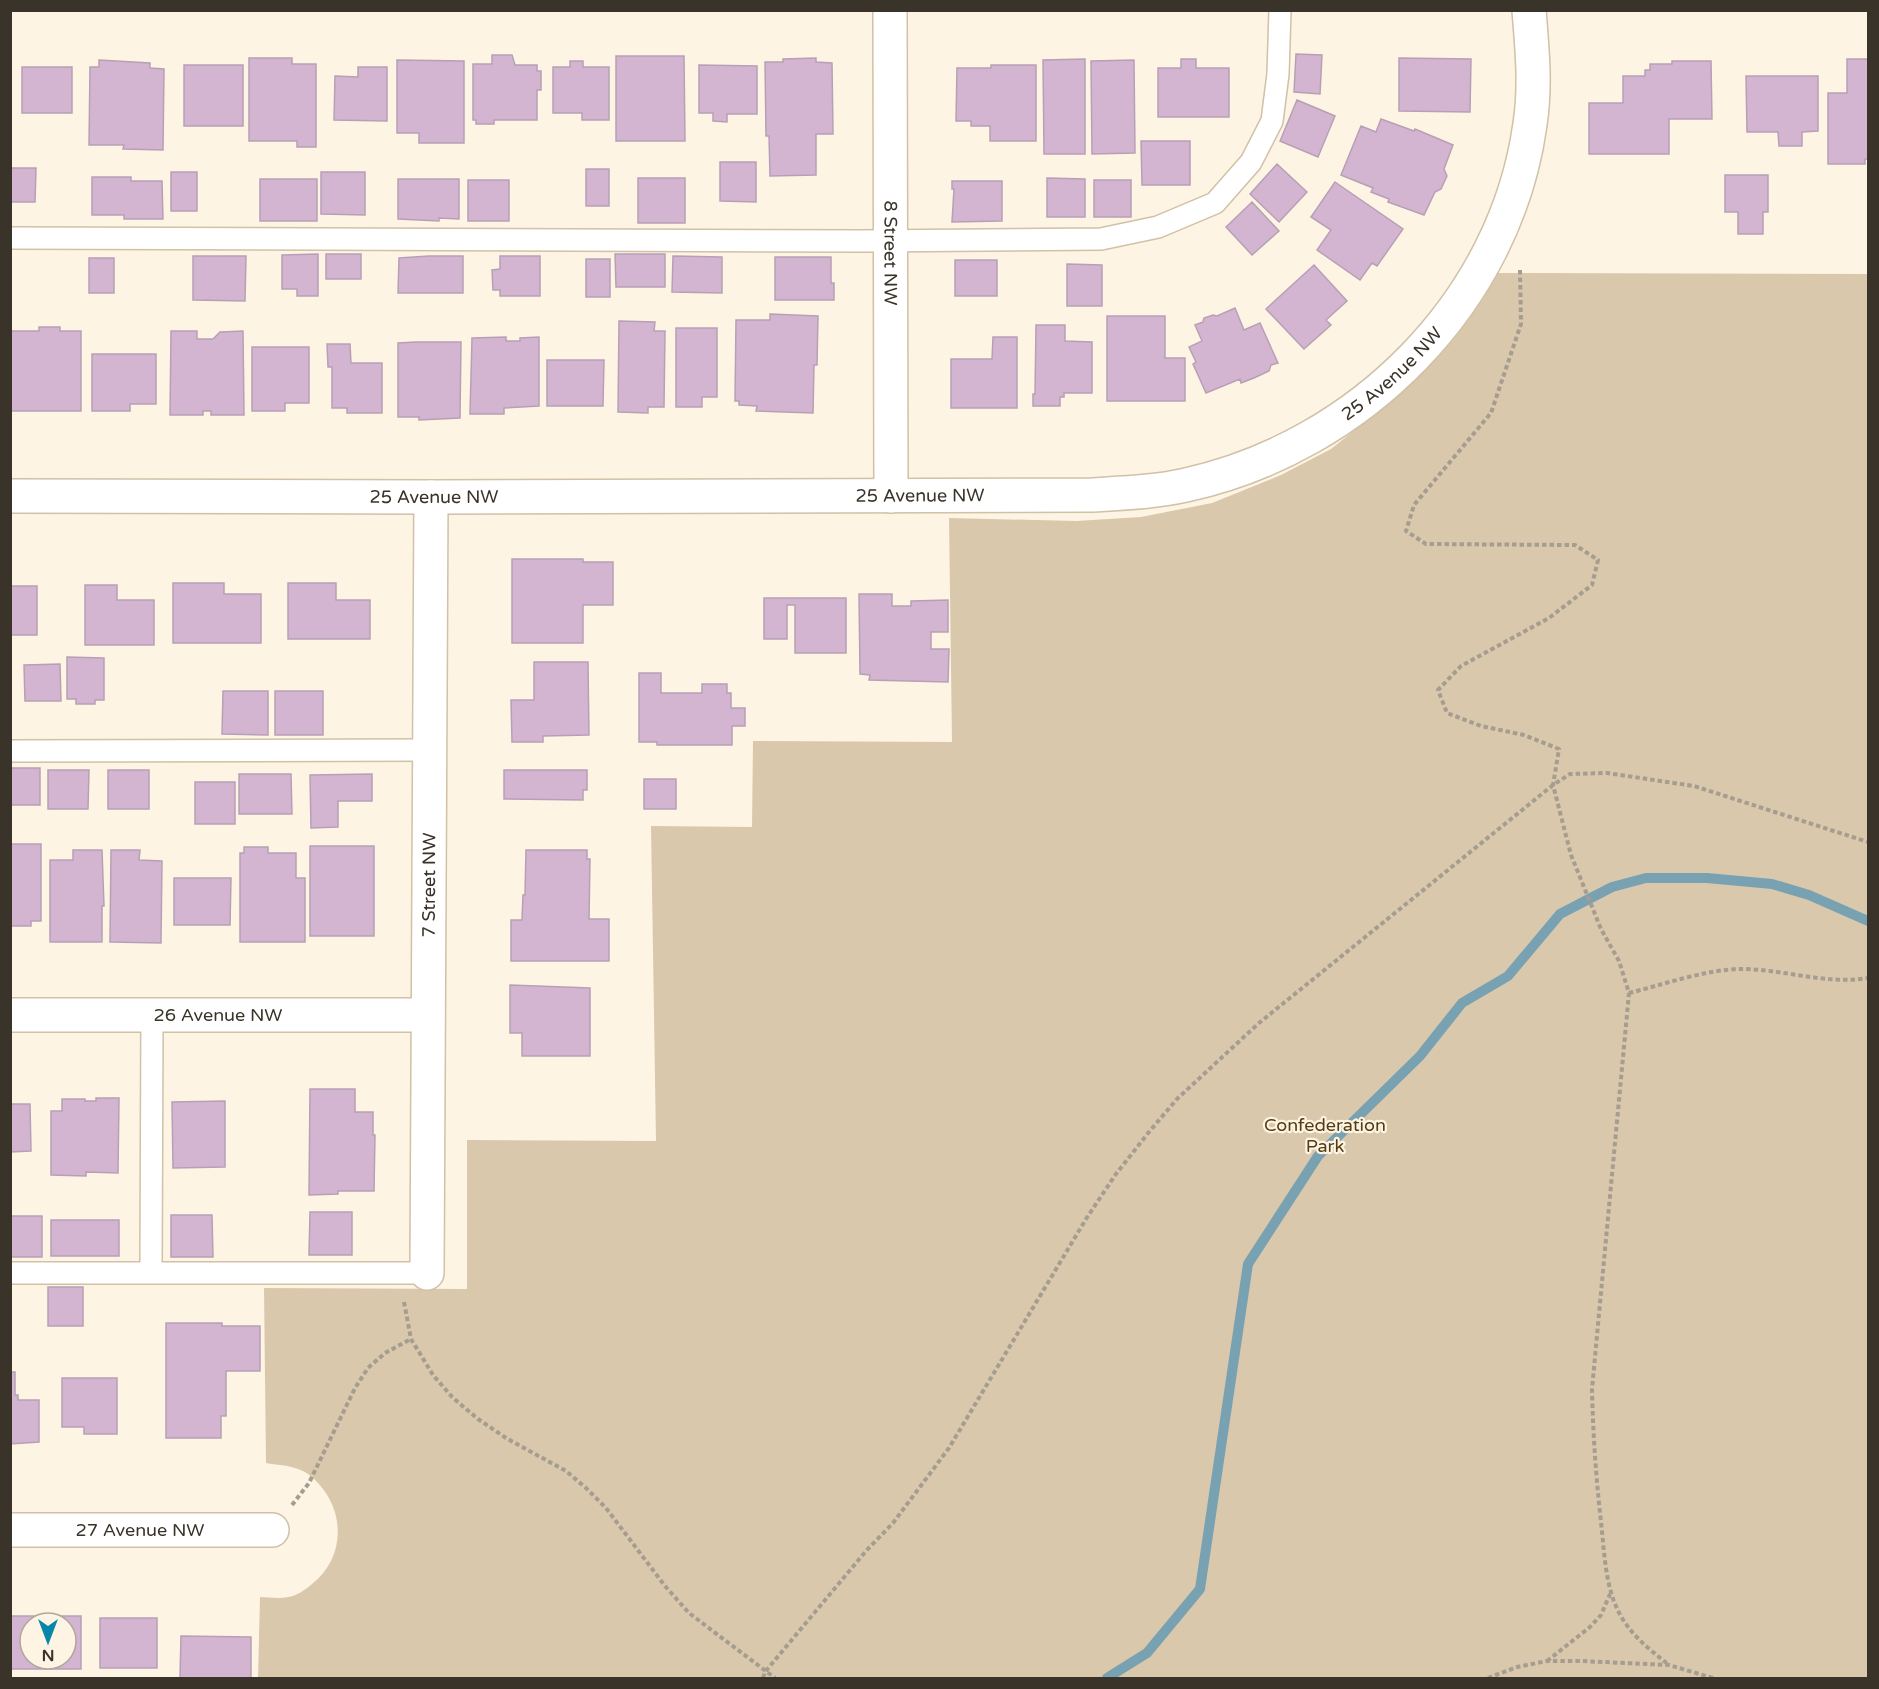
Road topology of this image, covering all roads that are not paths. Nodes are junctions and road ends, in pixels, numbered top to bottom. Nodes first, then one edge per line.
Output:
1 (891, 10) edge
2 (1280, 10) edge
3 (1529, 10) edge
4 (10, 238) edge
5 (892, 241) junction
6 (10, 496) edge
7 (891, 496) junction
8 (431, 497) junction
9 (428, 750) junction
10 (10, 751) edge
11 (10, 1015) edge
12 (153, 1015) junction
13 (428, 1015) junction
14 (10, 1273) edge
15 (151, 1273) junction
16 (415, 1273) joint
17 (10, 1530) edge
18 (272, 1530) road end

1 - 5 street, 8 Street NW
2 - 5 lane
3 - 7 street, 25 Avenue NW
4 - 5 lane
5 - 7 street, 8 Street NW
6 - 8 street, 25 Avenue NW
7 - 8 street, 25 Avenue NW
8 - 9 street, 7 Street NW
9 - 10 lane
9 - 13 street, 7 Street NW
11 - 12 street, 26 Avenue NW
12 - 13 street, 26 Avenue NW
12 - 15 lane
13 - 16 street, 7 Street NW
14 - 15 lane
15 - 16 lane
17 - 18 street, 27 Avenue NW

